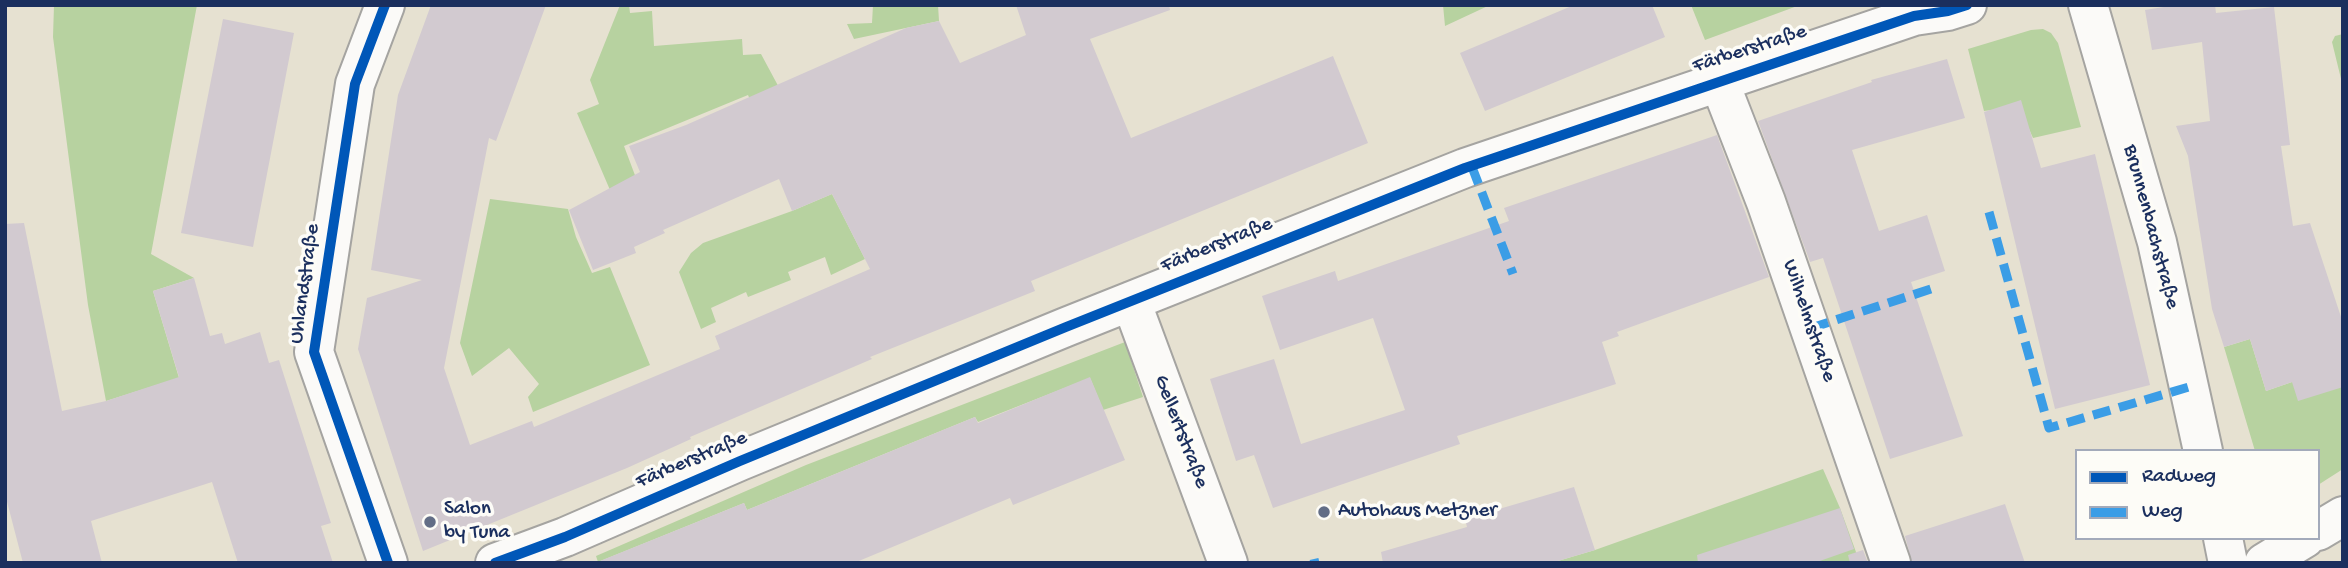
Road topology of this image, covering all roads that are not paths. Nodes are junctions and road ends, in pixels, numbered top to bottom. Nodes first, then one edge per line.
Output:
1 (385, 5) edge
2 (1967, 5) edge
3 (2088, 5) edge
4 (1719, 81) junction
5 (1131, 301) junction
6 (2203, 449) edge
7 (2343, 516) edge
8 (2320, 530) edge
9 (2223, 540) edge
10 (2302, 540) edge
11 (388, 563) edge
12 (495, 563) edge
13 (1228, 563) edge
14 (1891, 563) edge
15 (2228, 563) edge
16 (2264, 563) edge

1 - 11 street, Uhlandstraße
2 - 4 street, Färberstraße
3 - 6 street, Brunnenbachstraße
4 - 5 street, Färberstraße
4 - 14 street, Wilhelmstraße
5 - 12 street, Färberstraße
5 - 13 street, Gellertstraße
7 - 8 street
9 - 15 street
10 - 16 street

